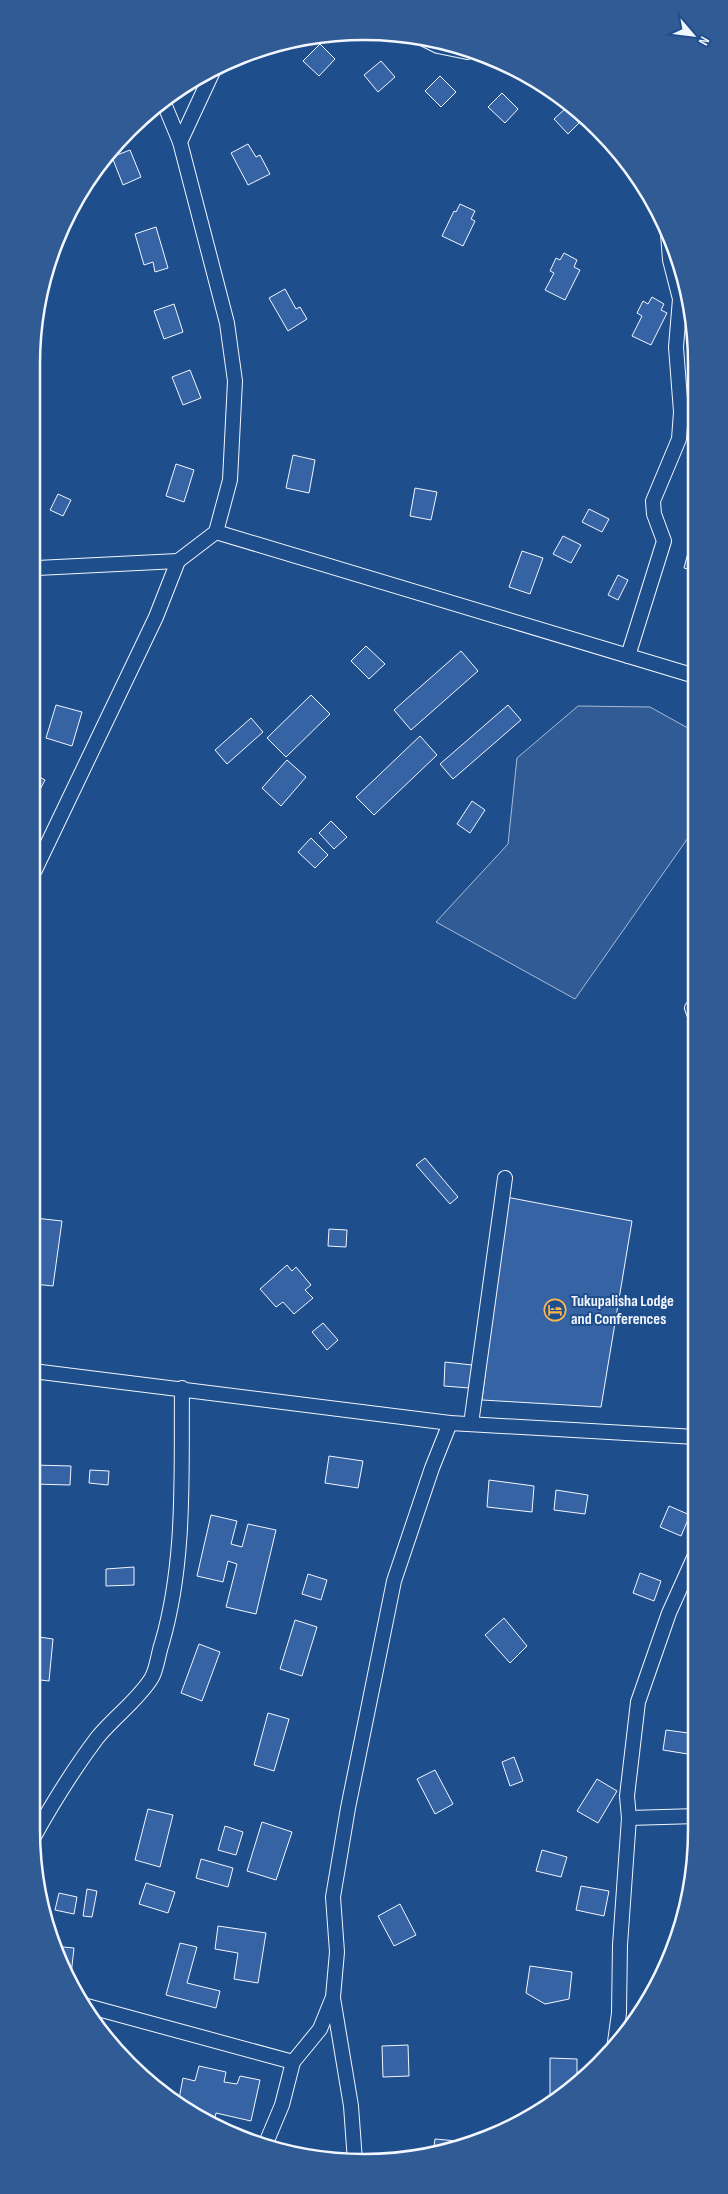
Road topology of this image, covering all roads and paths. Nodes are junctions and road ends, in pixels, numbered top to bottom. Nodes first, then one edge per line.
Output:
1 (209, 79) edge
2 (166, 108) edge
3 (180, 142) junction
4 (670, 257) edge
5 (216, 532) junction
6 (178, 561) junction
7 (40, 568) edge
8 (628, 656) junction
9 (688, 674) edge
10 (40, 860) edge
11 (505, 1178) dead end
12 (40, 1372) edge
13 (182, 1388) junction
14 (450, 1423) junction
15 (471, 1424) junction
16 (688, 1437) edge
17 (688, 1571) edge
18 (688, 1816) edge
19 (629, 1818) junction
20 (40, 1825) edge
21 (333, 1997) junction
22 (94, 2008) edge
23 (616, 2033) edge
24 (293, 2062) junction
25 (268, 2139) edge
26 (354, 2154) edge

1 - 3 street
2 - 3 street
3 - 5 street
4 - 8 street
5 - 6 street
5 - 8 street
6 - 7 street
6 - 10 street
8 - 9 street
11 - 15 street
12 - 13 street
13 - 14 street
13 - 20 street
14 - 15 street
14 - 21 street
15 - 16 street
17 - 19 street
18 - 19 street
19 - 23 street
21 - 24 street
21 - 26 street
22 - 24 street
24 - 25 street

